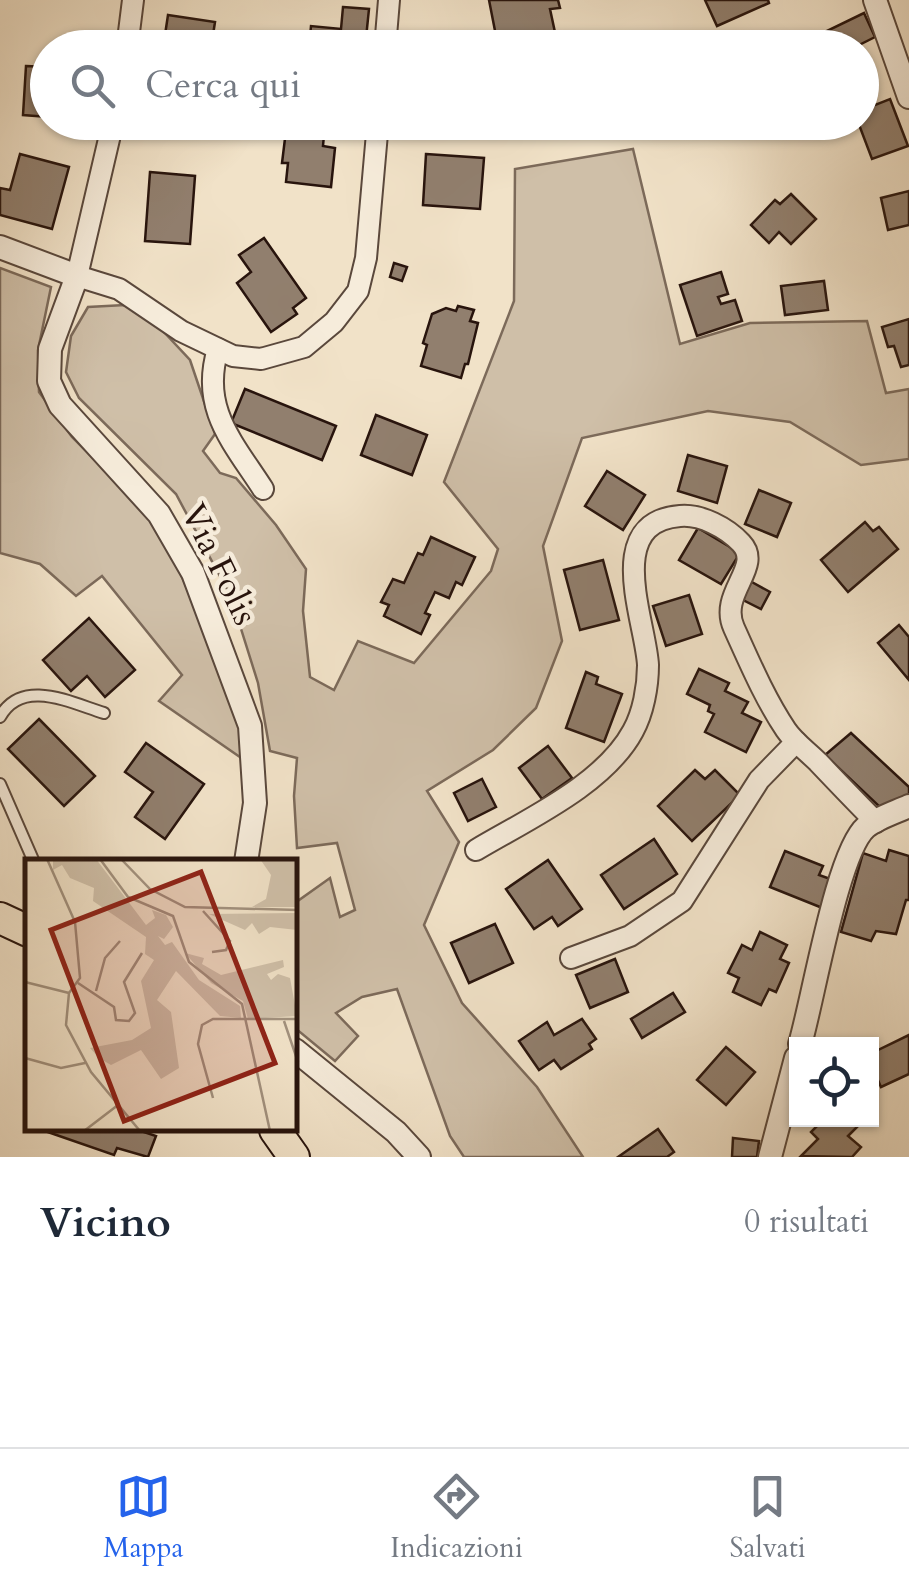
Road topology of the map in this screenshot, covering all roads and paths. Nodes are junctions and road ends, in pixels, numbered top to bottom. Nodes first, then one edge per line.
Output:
1 (133, 0) edge
2 (389, 0) edge
3 (875, 0) edge
4 (129, 30) edge
5 (386, 30) edge
6 (909, 97) edge
7 (109, 140) edge
8 (376, 140) edge
9 (0, 247) edge
10 (78, 276) junction
11 (218, 349) junction
12 (263, 489) dead end
13 (104, 714) dead end
14 (0, 717) edge
15 (796, 742) junction
16 (0, 784) edge
17 (909, 806) edge
18 (876, 822) junction
19 (476, 850) dead end
20 (33, 859) edge
21 (246, 859) edge
22 (0, 918) edge
23 (25, 930) edge
24 (571, 958) dead end
25 (802, 1037) edge
26 (298, 1052) edge
27 (789, 1085) edge
28 (276, 1132) edge
29 (294, 1157) edge
30 (418, 1157) edge
31 (770, 1157) edge

1 - 4 street
2 - 5 street
3 - 6 street
7 - 10 street
8 - 11 street
9 - 10 street
10 - 11 street
10 - 21 street, Via Folis
11 - 12 street
13 - 14 lane
15 - 18 street
15 - 19 street
15 - 24 street
16 - 20 lane
17 - 18 street
18 - 25 street
22 - 23 main road
26 - 30 street
27 - 31 street
28 - 29 main road

